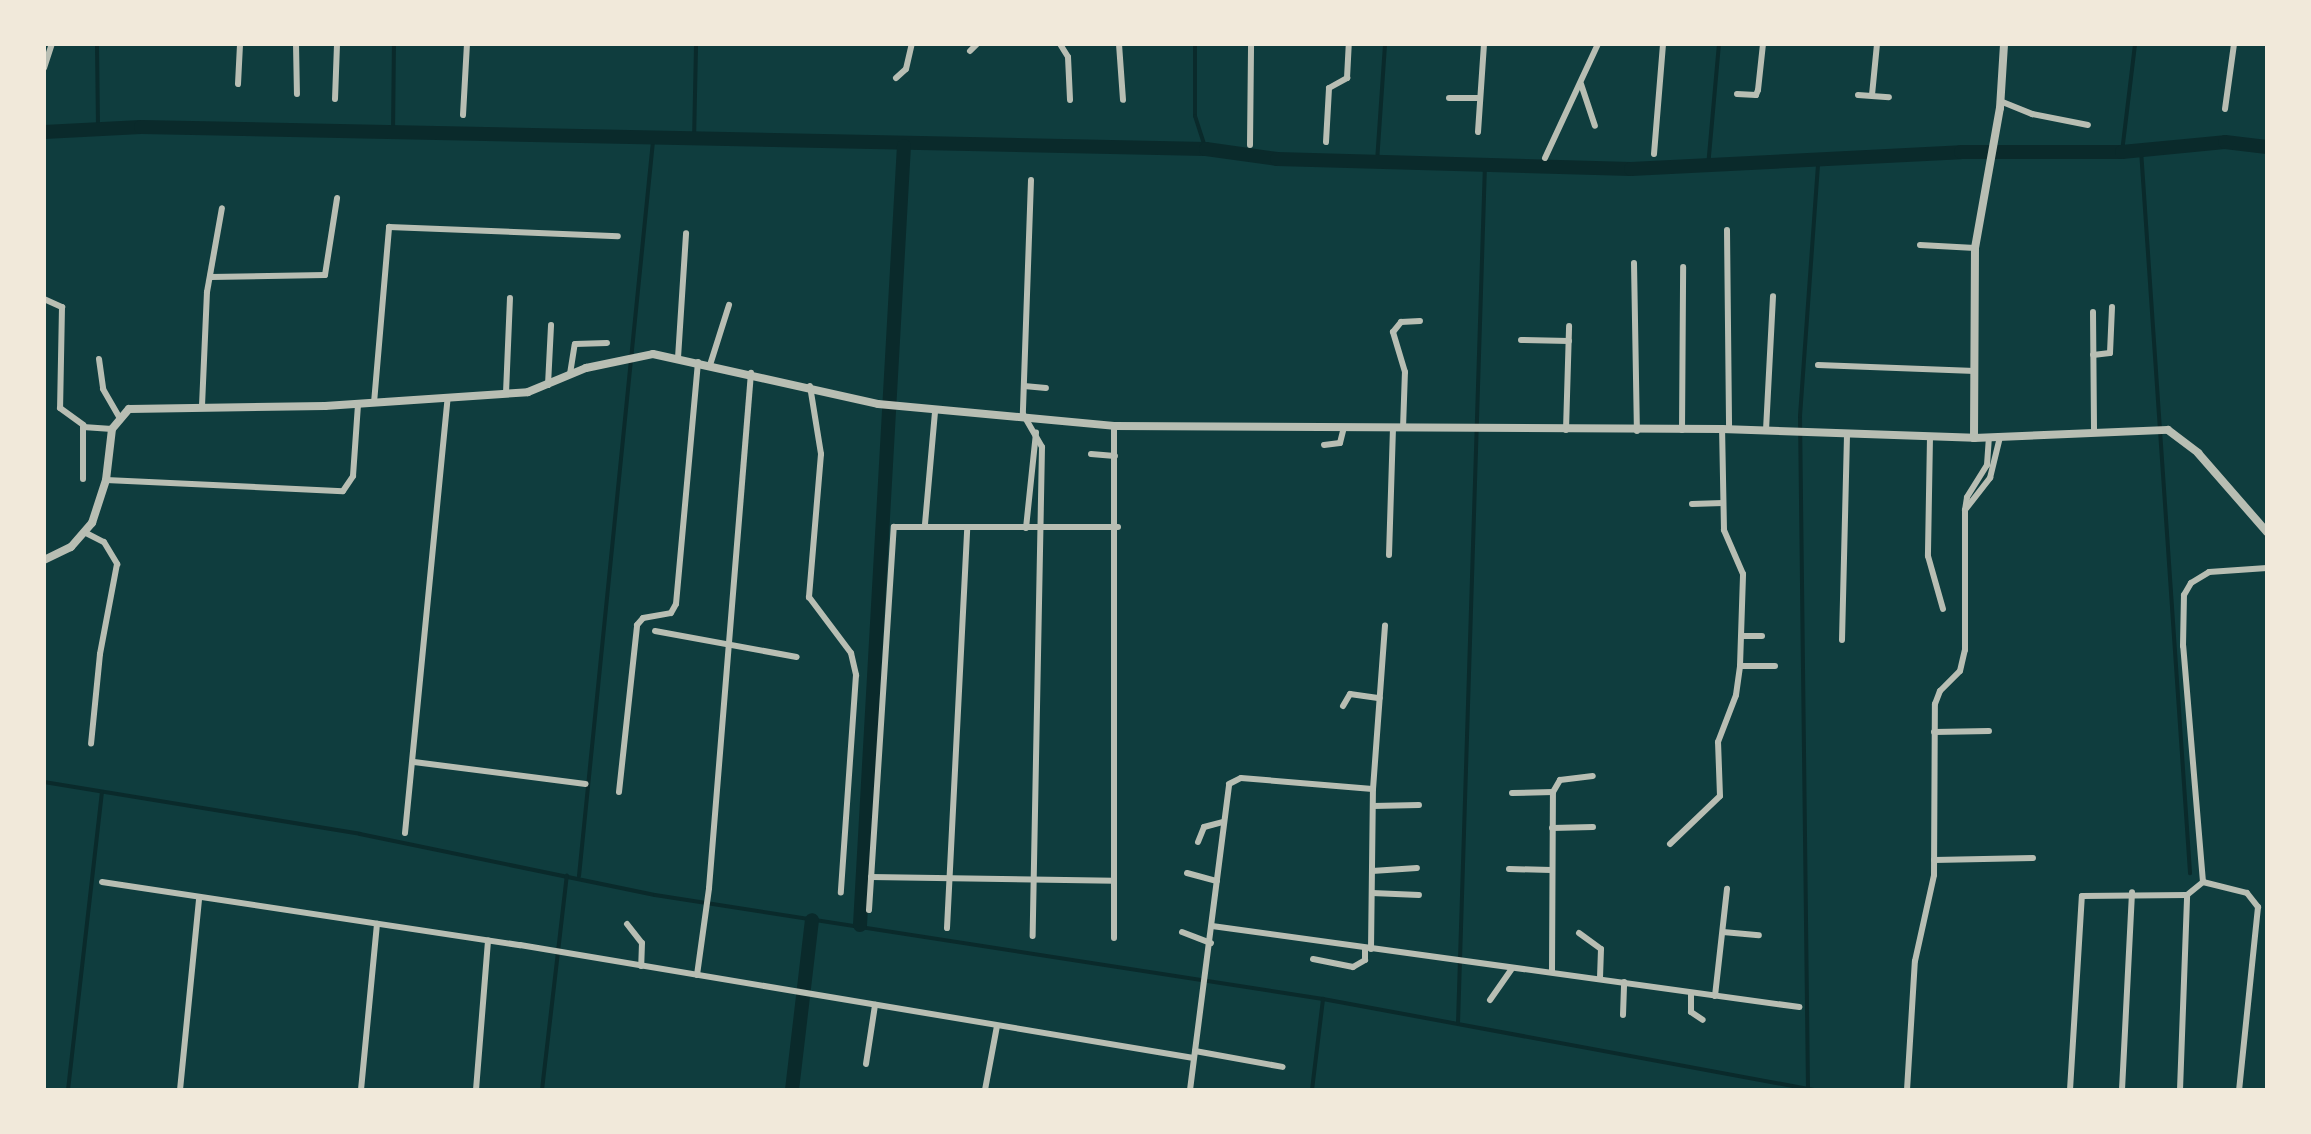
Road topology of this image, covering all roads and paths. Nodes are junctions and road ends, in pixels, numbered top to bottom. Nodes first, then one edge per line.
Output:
1 (52, 44) edge
2 (240, 44) edge
3 (296, 44) edge
4 (337, 44) edge
5 (467, 44) edge
6 (912, 44) edge
7 (977, 44) edge
8 (1060, 44) edge
9 (1119, 44) edge
10 (1251, 44) edge
11 (1349, 44) edge
12 (1484, 44) edge
13 (1598, 44) edge
14 (1663, 44) edge
15 (1763, 44) edge
16 (1877, 44) edge
17 (2004, 44) edge
18 (2234, 44) edge
19 (970, 51) dead end
20 (44, 68) edge
21 (896, 78) dead end
22 (238, 84) dead end
23 (1581, 84) junction
24 (297, 94) dead end
25 (1737, 94) dead end
26 (1858, 95) dead end
27 (1872, 95) junction
28 (1889, 97) dead end
29 (1449, 98) dead end
30 (1480, 98) junction
31 (335, 99) dead end
32 (1070, 100) dead end
33 (1123, 100) dead end
34 (2000, 105) junction
35 (2225, 109) dead end
36 (463, 115) dead end
37 (2088, 125) dead end
38 (1595, 126) dead end
39 (1478, 132) dead end
40 (1326, 142) dead end
41 (1250, 145) dead end
42 (1654, 154) dead end
43 (1545, 158) dead end
44 (1031, 180) dead end
45 (337, 198) dead end
46 (222, 208) dead end
47 (1727, 230) dead end
48 (686, 233) dead end
49 (618, 236) dead end
50 (1920, 245) dead end
51 (1975, 248) junction
52 (1634, 263) dead end
53 (1683, 267) dead end
54 (211, 277) junction
55 (1773, 296) dead end
56 (510, 298) dead end
57 (44, 299) edge
58 (729, 305) dead end
59 (2112, 307) dead end
60 (2093, 312) dead end
61 (1420, 321) dead end
62 (551, 325) dead end
63 (1569, 326) dead end
64 (1521, 340) dead end
65 (1569, 341) junction
66 (607, 343) dead end
67 (2093, 355) junction
68 (678, 358) junction
69 (99, 359) dead end
70 (698, 362) junction
71 (710, 365) junction
72 (1818, 365) dead end
73 (1975, 371) junction
74 (751, 373) junction
75 (570, 374) junction
76 (548, 385) junction
77 (810, 386) junction
78 (1024, 386) junction
79 (1046, 388) dead end
80 (506, 393) junction
81 (448, 397) junction
82 (374, 403) junction
83 (358, 404) junction
84 (202, 406) junction
85 (935, 411) junction
86 (1023, 414) junction
87 (119, 417) junction
88 (1114, 426) junction
89 (83, 427) junction
90 (1344, 427) junction
91 (1393, 428) junction
92 (1403, 428) junction
93 (112, 429) junction
94 (1726, 429) junction
95 (1682, 430) junction
96 (1766, 430) junction
97 (1566, 431) junction
98 (1637, 431) junction
99 (1036, 433) junction
100 (1847, 433) junction
101 (2094, 433) junction
102 (1930, 437) junction
103 (2000, 437) junction
104 (1974, 438) junction
105 (1989, 438) junction
106 (1324, 445) dead end
107 (1091, 454) dead end
108 (1115, 456) junction
109 (83, 479) dead end
110 (106, 480) junction
111 (1723, 503) junction
112 (1692, 504) dead end
113 (1965, 510) junction
114 (925, 524) junction
115 (967, 527) junction
116 (1118, 527) junction
117 (1026, 528) junction
118 (1042, 528) junction
119 (2267, 532) edge
120 (86, 533) junction
121 (1389, 555) dead end
122 (44, 560) edge
123 (2267, 567) edge
124 (1943, 609) dead end
125 (1385, 625) dead end
126 (655, 631) dead end
127 (1743, 636) junction
128 (1762, 636) dead end
129 (1842, 640) dead end
130 (726, 646) junction
131 (797, 657) dead end
132 (1740, 666) junction
133 (1775, 666) dead end
134 (1380, 698) junction
135 (1343, 706) dead end
136 (1989, 731) dead end
137 (1934, 732) junction
138 (91, 744) dead end
139 (414, 762) junction
140 (1593, 776) dead end
141 (586, 784) dead end
142 (1373, 789) junction
143 (619, 792) dead end
144 (1553, 792) junction
145 (1512, 793) dead end
146 (1419, 805) dead end
147 (1373, 806) junction
148 (1223, 822) junction
149 (1593, 827) dead end
150 (1552, 828) junction
151 (405, 833) dead end
152 (1198, 842) dead end
153 (1670, 844) dead end
154 (2033, 858) dead end
155 (1934, 860) junction
156 (1417, 868) dead end
157 (1509, 869) dead end
158 (1551, 870) junction
159 (1372, 871) junction
160 (1187, 873) dead end
161 (871, 877) junction
162 (950, 879) junction
163 (1034, 881) junction
164 (1114, 881) junction
165 (1217, 881) junction
166 (102, 882) dead end
167 (2203, 882) junction
168 (1727, 889) dead end
169 (841, 892) dead end
170 (2132, 892) junction
171 (1372, 893) junction
172 (1419, 895) dead end
173 (2187, 895) junction
174 (199, 898) junction
175 (869, 910) dead end
176 (377, 924) junction
177 (627, 924) dead end
178 (1212, 926) junction
179 (947, 928) dead end
180 (1182, 932) dead end
181 (1723, 932) junction
182 (1579, 933) dead end
183 (1759, 935) dead end
184 (1033, 936) dead end
185 (1114, 938) dead end
186 (488, 940) junction
187 (1211, 943) junction
188 (1368, 948) junction
189 (1313, 959) dead end
190 (641, 966) junction
191 (1512, 968) junction
192 (1552, 972) junction
193 (697, 975) junction
194 (1600, 979) junction
195 (1624, 982) junction
196 (1691, 993) junction
197 (1715, 996) junction
198 (1490, 1000) dead end
199 (875, 1005) junction
200 (1799, 1007) dead end
201 (1623, 1015) dead end
202 (1703, 1020) dead end
203 (997, 1026) junction
204 (1194, 1054) junction
205 (866, 1064) dead end
206 (1283, 1067) dead end
207 (180, 1090) edge
208 (361, 1090) edge
209 (476, 1090) edge
210 (985, 1090) edge
211 (1190, 1090) edge
212 (1907, 1090) edge
213 (2070, 1090) edge
214 (2122, 1090) edge
215 (2180, 1090) edge
216 (2239, 1090) edge

1 - 20 street
2 - 22 street
3 - 24 street
4 - 31 street
5 - 36 street
6 - 21 street
7 - 19 street
8 - 32 street
9 - 33 street
10 - 41 street
11 - 40 street
12 - 30 street
13 - 23 street
14 - 42 street
15 - 25 street
16 - 27 street
17 - 34 street
18 - 35 street
23 - 38 street
23 - 43 street
26 - 27 street
27 - 28 street
29 - 30 street
30 - 39 street
34 - 37 street
34 - 51 street
44 - 78 street
45 - 54 street
46 - 54 street
47 - 94 street
48 - 68 street
49 - 82 street
50 - 51 street
51 - 73 street
52 - 98 street
53 - 95 street
54 - 84 street
55 - 96 street
56 - 80 street
57 - 89 street
58 - 71 street
59 - 67 street
60 - 67 street
61 - 92 street
62 - 76 street
63 - 65 street
64 - 65 street
65 - 97 street
66 - 75 street
67 - 101 street
68 - 70 street
68 - 75 street
69 - 87 street
70 - 71 street
70 - 143 street
71 - 74 street
72 - 73 street
73 - 104 street
74 - 77 street
74 - 130 street
75 - 76 street
76 - 80 street
77 - 85 street
77 - 169 street
78 - 79 street
78 - 86 street
80 - 81 street
81 - 82 street
81 - 139 street
82 - 83 street
83 - 84 street
83 - 110 street
84 - 87 street
85 - 86 street
85 - 114 street
86 - 88 street
86 - 99 street
87 - 93 street
88 - 90 street
88 - 108 street
89 - 93 street
89 - 109 street
90 - 91 street
90 - 106 street
91 - 92 street
91 - 121 street
92 - 97 street
93 - 110 street
94 - 95 street
94 - 96 street
94 - 111 street
95 - 98 street
96 - 100 street
97 - 98 street
99 - 117 street
99 - 118 street
100 - 102 street
100 - 129 street
101 - 103 street
101 - 119 street
102 - 104 street
102 - 124 street
103 - 105 street
103 - 113 street
104 - 105 street
105 - 113 street
107 - 108 street
108 - 116 street
110 - 120 street
111 - 112 street
111 - 127 street
113 - 137 street
114 - 115 street
114 - 161 street
115 - 117 street
115 - 162 street
116 - 118 street
116 - 164 street
117 - 118 street
118 - 163 street
120 - 122 street
120 - 138 street
123 - 167 street
125 - 134 street
126 - 130 street
127 - 128 street
127 - 132 street
130 - 131 street
130 - 193 street
132 - 133 street
132 - 153 street
134 - 135 street
134 - 142 street
136 - 137 street
137 - 155 street
139 - 141 street
139 - 151 street
140 - 144 street
142 - 147 street
142 - 148 street
144 - 145 street
144 - 150 street
146 - 147 street
147 - 159 street
148 - 152 street
148 - 165 street
149 - 150 street
150 - 158 street
154 - 155 street
155 - 212 street
156 - 159 street
157 - 158 street
158 - 192 street
159 - 171 street
160 - 165 street
161 - 162 street
161 - 175 street
162 - 163 street
162 - 179 street
163 - 164 street
163 - 184 street
164 - 185 street
165 - 178 street
166 - 174 street
167 - 173 street
167 - 216 street
168 - 181 street
170 - 173 street
170 - 213 street
170 - 214 street
171 - 172 street
171 - 188 street
173 - 215 street
174 - 176 street
174 - 207 street
176 - 186 street
176 - 208 street
177 - 190 street
178 - 187 street
178 - 188 street
180 - 187 street
181 - 183 street
181 - 197 street
182 - 194 street
186 - 190 street
186 - 209 street
187 - 204 street
188 - 189 street
188 - 191 street
190 - 193 street
191 - 192 street
191 - 198 street
192 - 194 street
193 - 199 street
194 - 195 street
195 - 196 street
195 - 201 street
196 - 197 street
196 - 202 street
197 - 200 street
199 - 203 street
199 - 205 street
203 - 204 street
203 - 210 street
204 - 206 street
204 - 211 street

